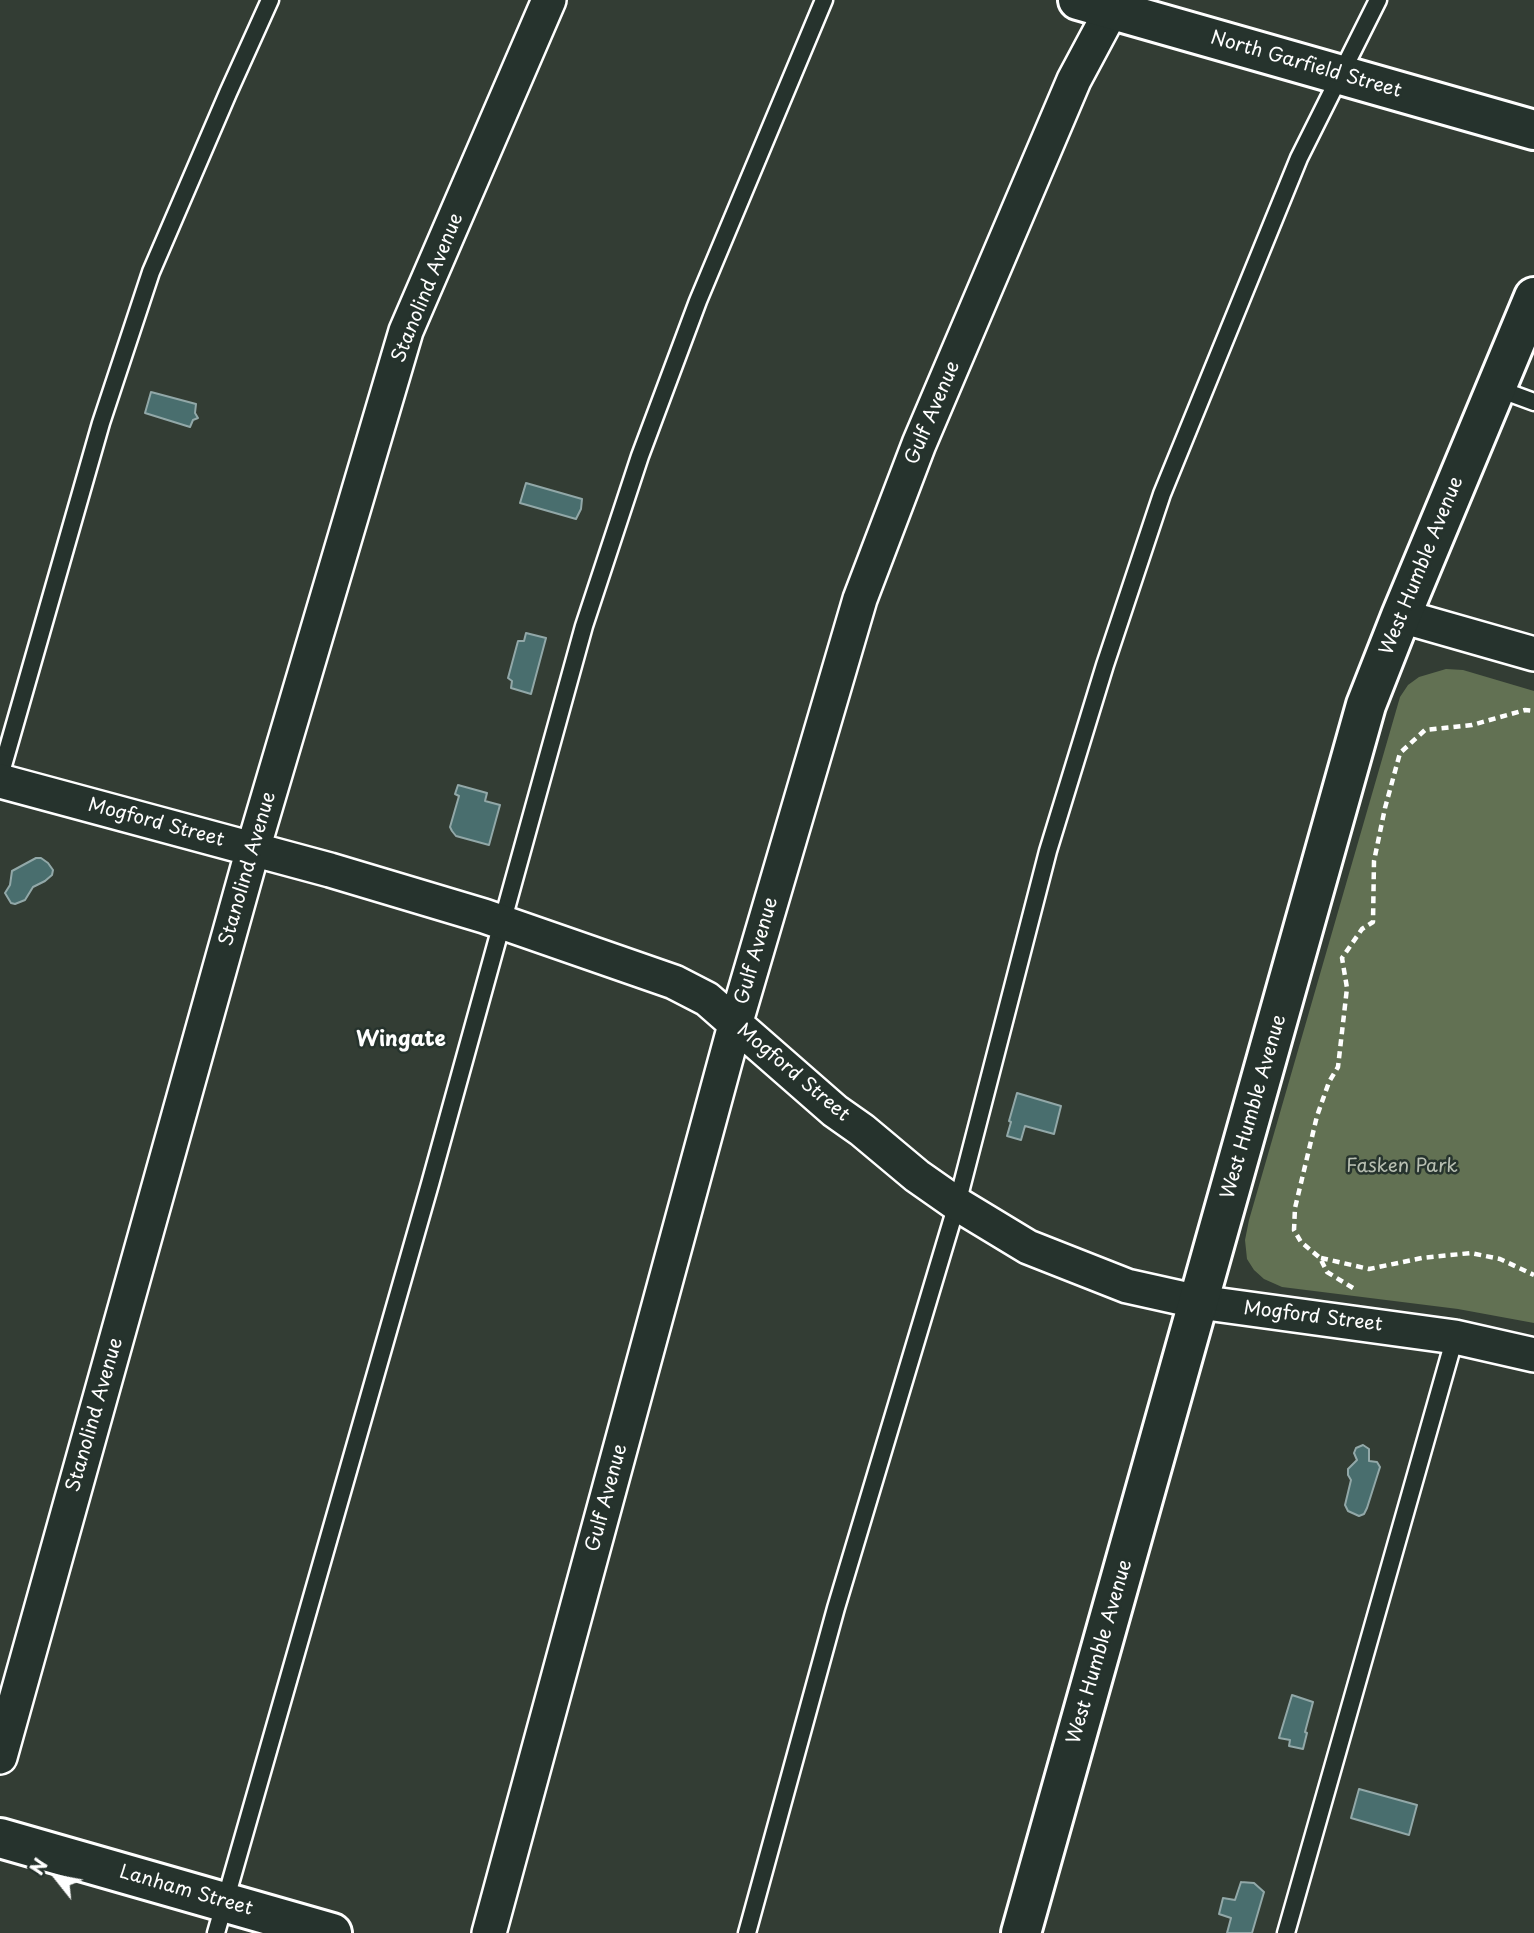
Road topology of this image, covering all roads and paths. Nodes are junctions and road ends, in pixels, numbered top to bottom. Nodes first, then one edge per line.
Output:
1 (270, 0) edge
2 (549, 0) edge
3 (824, 0) edge
4 (1378, 0) edge
5 (1101, 3) edge
6 (1340, 75) junction
7 (1534, 130) edge
8 (1534, 297) edge
9 (1496, 388) junction
10 (1534, 402) edge
11 (1401, 616) junction
12 (1534, 654) edge
13 (1534, 711) edge
14 (0, 776) edge
15 (0, 782) edge
16 (253, 849) junction
17 (503, 922) junction
18 (735, 1026) junction
19 (957, 1204) junction
20 (1534, 1275) edge
21 (1199, 1302) junction
22 (1455, 1337) junction
23 (1534, 1355) edge
24 (0, 1756) edge
25 (0, 1838) edge
26 (220, 1918) edge
27 (332, 1933) edge
28 (489, 1933) edge
29 (747, 1933) edge
30 (1021, 1933) edge
31 (1286, 1933) edge

1 - 14 lane
2 - 16 street, Stanolind Avenue
3 - 17 lane
4 - 6 lane
5 - 6 street, North Garfield Street
5 - 18 street, Gulf Avenue
6 - 7 street, North Garfield Street
6 - 19 lane
8 - 9 street, West Humble Avenue
9 - 10 lane
9 - 11 street, West Humble Avenue
11 - 12 street
11 - 21 street, West Humble Avenue
13 - 20 path
15 - 16 street, Mogford Street
16 - 17 street, Mogford Street
16 - 24 street, Stanolind Avenue
17 - 18 street, Mogford Street
17 - 26 lane
18 - 19 street, Mogford Street
18 - 28 street, Gulf Avenue
19 - 21 street, Mogford Street
19 - 29 lane
21 - 22 street, Mogford Street
21 - 30 street, West Humble Avenue
22 - 23 street, Mogford Street
22 - 31 lane
25 - 26 street, Lanham Street
26 - 27 street, Lanham Street

